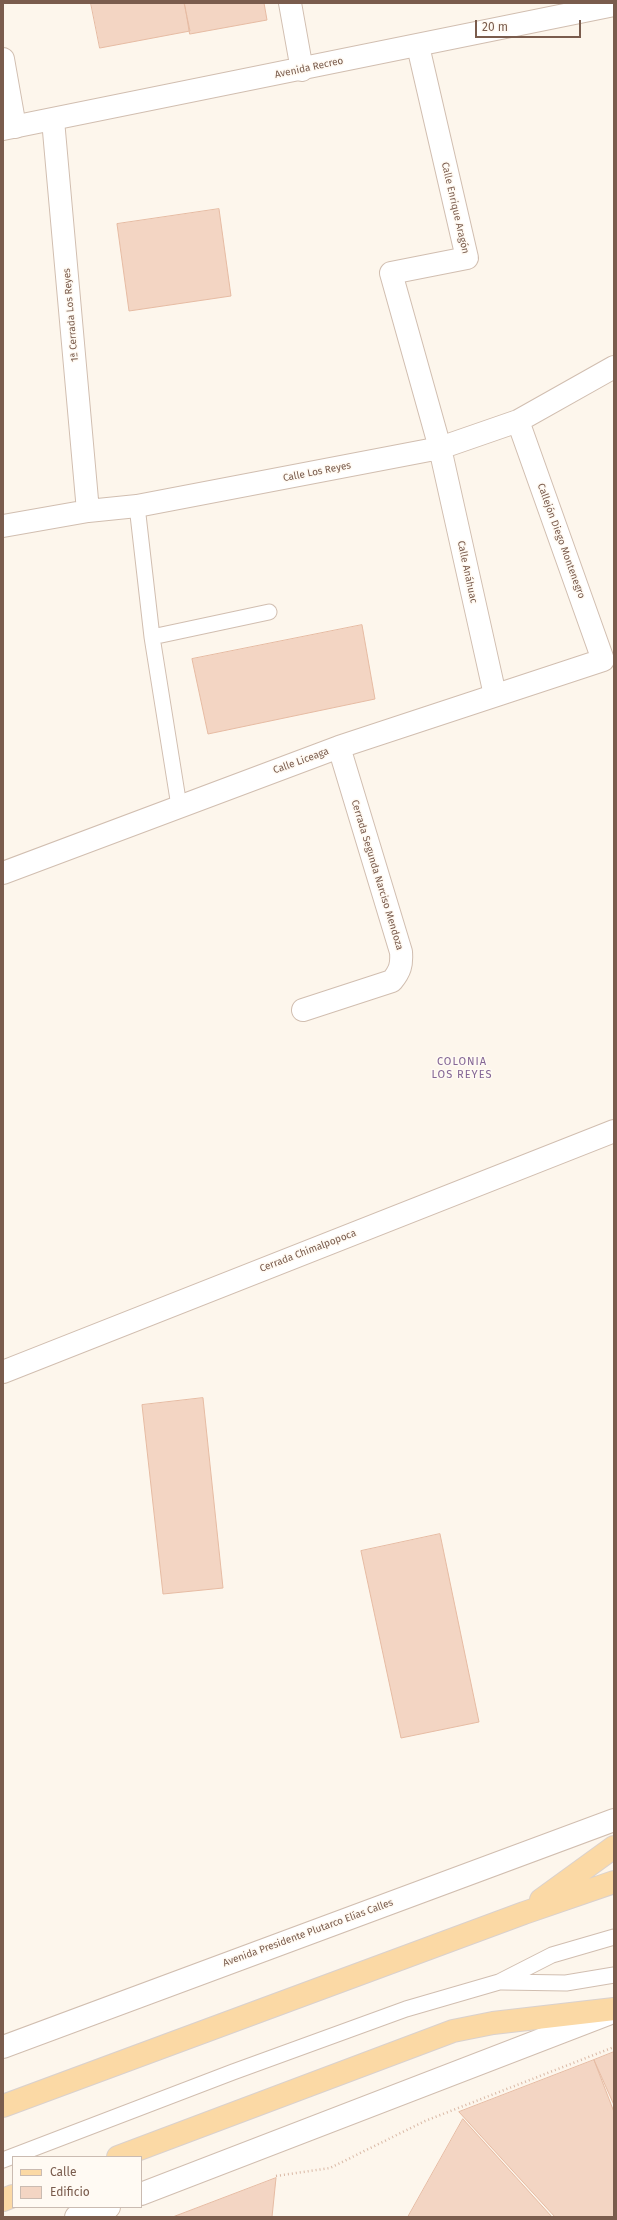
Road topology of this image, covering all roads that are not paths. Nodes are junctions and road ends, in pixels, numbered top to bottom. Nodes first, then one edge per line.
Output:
1 (290, 3) edge
2 (614, 5) edge
3 (418, 46) junction
4 (3, 59) edge
5 (302, 70) junction
6 (53, 120) junction
7 (9, 128) edge
8 (614, 367) edge
9 (518, 421) junction
10 (440, 448) junction
11 (137, 506) junction
12 (88, 511) junction
13 (3, 526) edge
14 (269, 612) dead end
15 (152, 637) junction
16 (603, 660) joint
17 (495, 695) junction
18 (339, 747) junction
19 (179, 806) junction
20 (3, 873) edge
21 (303, 1010) dead end
22 (614, 1131) edge
23 (3, 1372) edge
24 (614, 1820) edge
25 (614, 1847) edge
26 (614, 1882) edge
27 (524, 1913) junction
28 (614, 1937) edge
29 (614, 1975) edge
30 (499, 1982) junction
31 (614, 2010) edge
32 (3, 2047) edge
33 (3, 2106) edge
34 (13, 2156) edge
35 (121, 2156) edge
36 (142, 2194) edge
37 (104, 2208) edge
38 (106, 2208) edge
39 (76, 2217) edge
40 (98, 2217) edge

1 - 5 street
2 - 3 street, Avenida Recreo
3 - 5 street, Avenida Recreo
3 - 10 street, Calle Enrique Aragón
4 - 7 street
5 - 6 street, Avenida Recreo
6 - 7 street, Avenida Recreo
6 - 12 street, 1ª Cerrada Los Reyes
8 - 9 street, Calle Los Reyes
9 - 10 street, Calle Los Reyes
9 - 16 street, Callejón Diego Montenegro
10 - 11 street, Calle Los Reyes
10 - 17 street, Calle Anáhuac
11 - 12 street, Calle Los Reyes
11 - 15 lane
12 - 13 street, Calle Los Reyes
14 - 15 lane
15 - 19 lane
16 - 17 street, Calle Liceaga
17 - 18 street, Calle Liceaga
18 - 19 street, Calle Liceaga
18 - 21 street, Cerrada Segunda Narciso Mendoza
19 - 20 street, Calle Liceaga
22 - 23 street, Cerrada Chimalpopoca
24 - 32 street, Avenida Presidente Plutarco Elías Calles
25 - 27 main road
26 - 27 main road
27 - 33 main road
28 - 30 lane
29 - 30 lane
30 - 34 lane
31 - 35 main road
31 - 36 street
37 - 39 street
38 - 40 street

